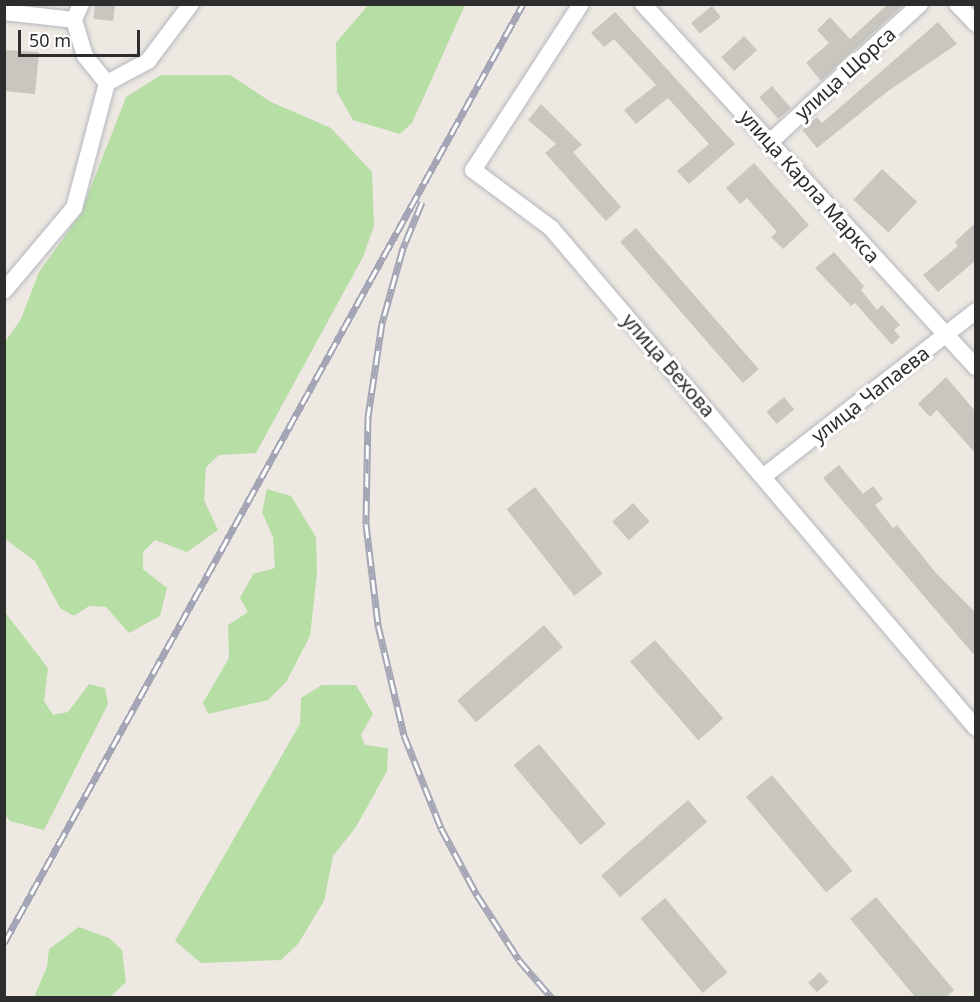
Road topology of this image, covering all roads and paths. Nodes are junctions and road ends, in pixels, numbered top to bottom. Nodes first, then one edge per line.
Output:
1 (191, 4) edge
2 (581, 4) edge
3 (644, 4) edge
4 (920, 4) edge
5 (957, 4) edge
6 (4, 12) edge
7 (78, 12) edge
8 (975, 24) edge
9 (107, 83) junction
10 (770, 142) junction
11 (4, 291) edge
12 (975, 311) edge
13 (946, 336) junction
14 (975, 369) edge
15 (764, 476) junction
16 (975, 728) edge

1 - 9 street
2 - 15 street, улица Вехова
3 - 10 street, улица Карла Маркса
4 - 10 street, улица Щорса
5 - 8 street
6 - 7 street
7 - 9 street
9 - 11 street
10 - 13 street, улица Карла Маркса
12 - 13 street, улица Чапаева
13 - 14 street, улица Карла Маркса
13 - 15 street, улица Чапаева
15 - 16 street, улица Вехова

